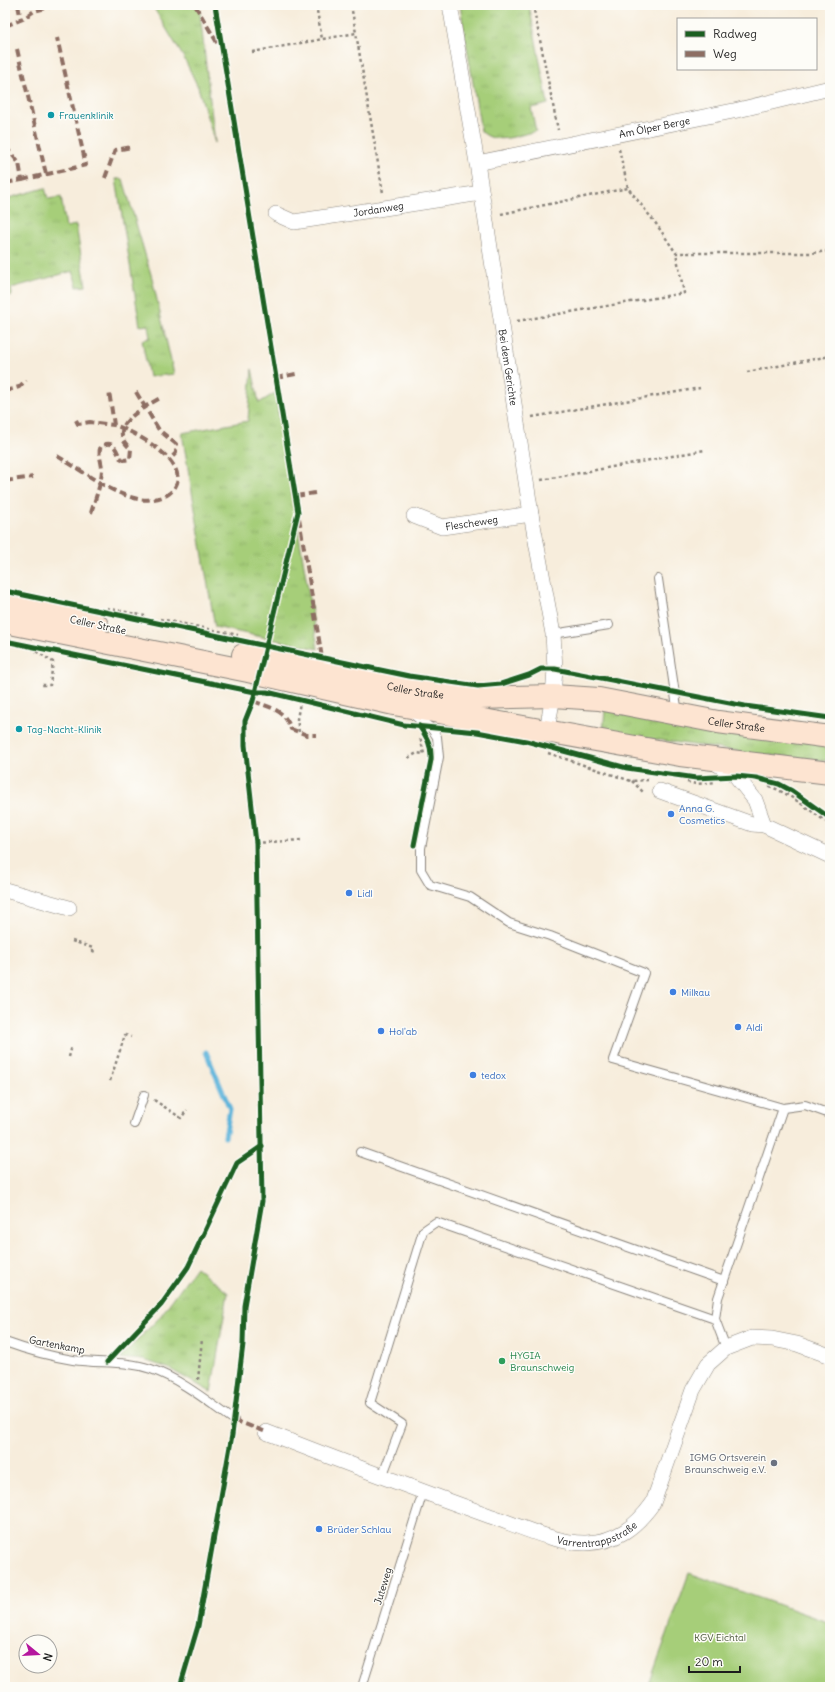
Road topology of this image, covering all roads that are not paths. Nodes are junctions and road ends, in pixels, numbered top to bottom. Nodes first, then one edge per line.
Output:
1 (450, 5) edge
2 (830, 88) edge
3 (477, 163) junction
4 (481, 192) junction
5 (276, 214) dead end
6 (531, 514) junction
7 (414, 516) dead end
8 (658, 579) dead end
9 (5, 606) edge
10 (5, 622) edge
11 (609, 625) dead end
12 (553, 634) junction
13 (553, 696) junction
14 (394, 704) junction
15 (678, 714) junction
16 (830, 737) edge
17 (547, 739) junction
18 (709, 759) junction
19 (830, 773) edge
20 (660, 791) dead end
21 (764, 825) junction
22 (830, 856) edge
23 (5, 890) edge
24 (69, 908) dead end
25 (144, 1095) dead end
26 (783, 1108) junction
27 (830, 1114) edge
28 (134, 1124) dead end
29 (360, 1152) dead end
30 (724, 1281) junction
31 (715, 1320) junction
32 (5, 1342) edge
33 (726, 1348) junction
34 (830, 1356) edge
35 (234, 1420) dead end
36 (266, 1432) dead end
37 (382, 1477) junction
38 (423, 1492) junction
39 (362, 1687) edge

1 - 3 street, Bei dem Gerichte
2 - 3 street, Am Ölper Berge
3 - 4 street, Bei dem Gerichte
4 - 5 street, Jordanweg
4 - 6 street, Bei dem Gerichte
6 - 7 street, Flescheweg
6 - 12 street, Bei dem Gerichte
8 - 15 lane
9 - 13 main road, Celler Straße
10 - 14 main road, Celler Straße
11 - 12 lane
12 - 13 street, Bei dem Gerichte
13 - 15 main road, Celler Straße
13 - 17 street, Bei dem Gerichte
14 - 17 main road, Celler Straße
14 - 26 lane
15 - 16 main road, Celler Straße
17 - 18 main road, Celler Straße
18 - 19 main road, Celler Straße
18 - 21 street, Celler Straße
20 - 21 street
21 - 22 street
23 - 24 street
25 - 28 lane
26 - 27 lane
26 - 30 lane
29 - 30 lane
30 - 31 lane
31 - 33 lane
31 - 37 lane
32 - 35 lane, Gartenkamp
33 - 34 street, Varrentrappstraße
33 - 38 street, Varrentrappstraße
36 - 37 street, Varrentrappstraße
37 - 38 street, Varrentrappstraße
38 - 39 lane, Juteweg

